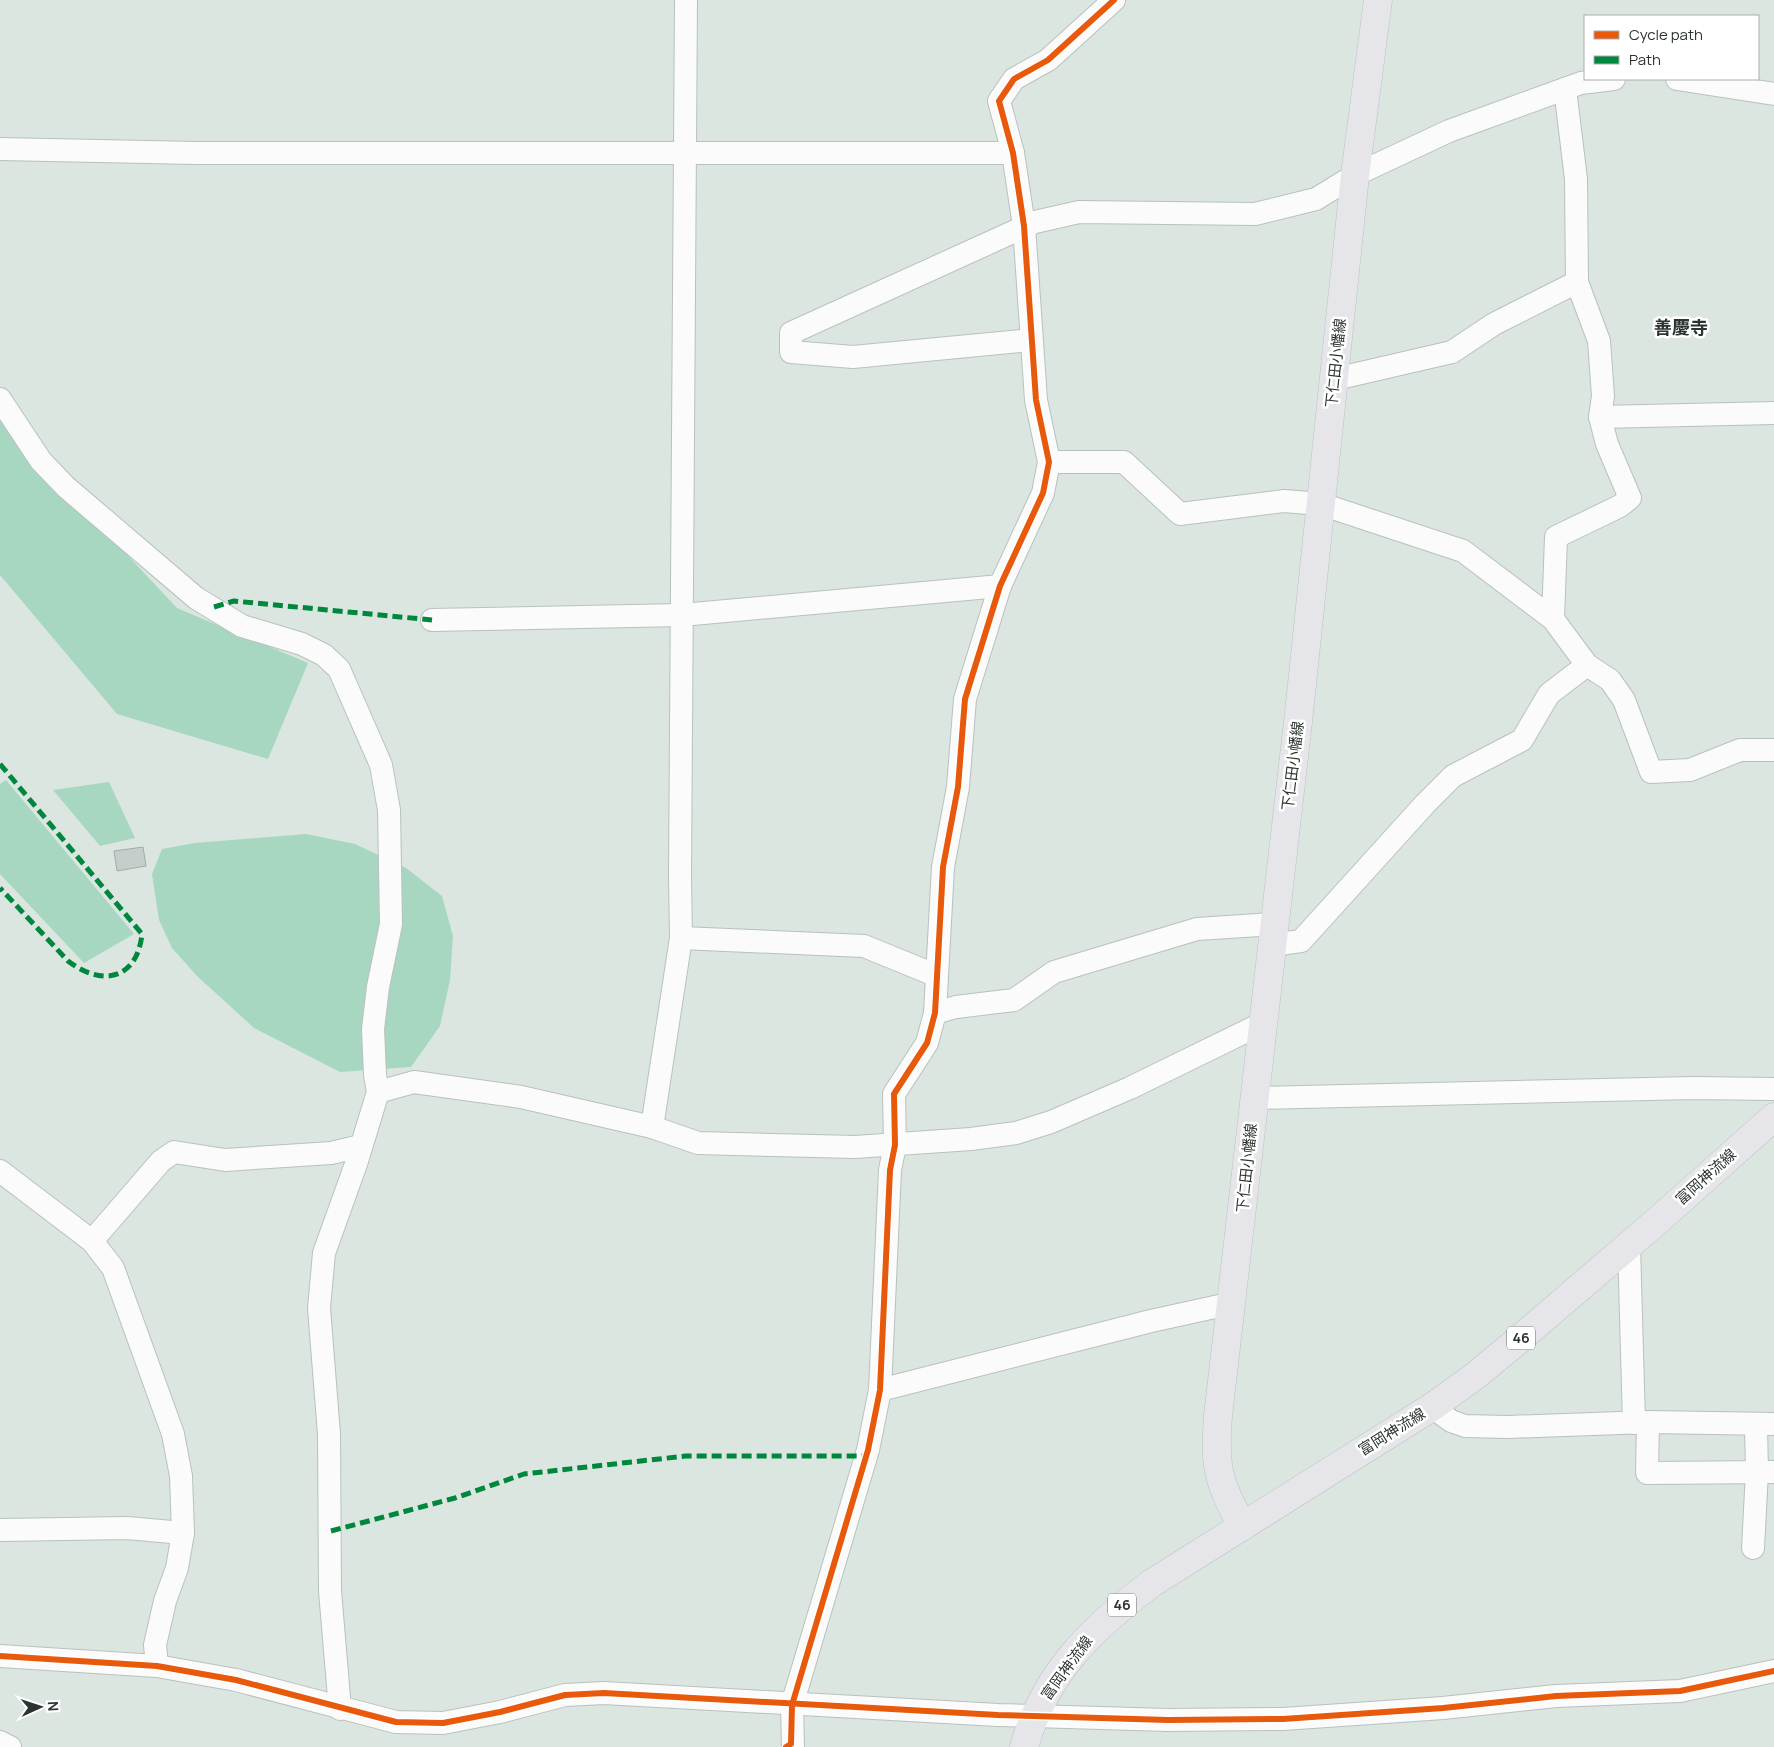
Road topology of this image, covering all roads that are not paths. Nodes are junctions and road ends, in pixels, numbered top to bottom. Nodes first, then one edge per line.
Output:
1 (686, 0) edge
2 (1114, 0) edge
3 (1378, 0) edge
4 (1606, 80) edge
5 (1683, 80) edge
6 (1565, 88) junction
7 (1774, 94) edge
8 (0, 149) edge
9 (685, 152) junction
10 (1013, 153) junction
11 (1355, 175) junction
12 (1024, 226) junction
13 (1577, 282) junction
14 (1032, 340) junction
15 (1335, 379) junction
16 (0, 400) edge
17 (1774, 413) edge
18 (1600, 417) junction
19 (1049, 462) junction
20 (1320, 504) junction
21 (1000, 586) junction
22 (682, 615) junction
23 (1553, 619) junction
24 (432, 620) dead end
25 (1587, 665) junction
26 (1774, 750) edge
27 (1273, 935) junction
28 (681, 938) junction
29 (935, 974) junction
30 (935, 1013) junction
31 (1263, 1023) junction
32 (1774, 1089) edge
33 (378, 1092) junction
34 (1255, 1098) junction
35 (1774, 1116) edge
36 (652, 1127) junction
37 (895, 1145) junction
38 (361, 1146) junction
39 (0, 1171) edge
40 (92, 1241) junction
41 (1629, 1246) junction
42 (1233, 1303) junction
43 (880, 1390) junction
44 (1432, 1407) junction
45 (1641, 1422) junction
46 (1765, 1425) edge
47 (1766, 1472) edge
48 (1242, 1527) junction
49 (0, 1530) edge
50 (183, 1533) junction
51 (1753, 1548) dead end
52 (0, 1656) edge
53 (157, 1666) junction
54 (1774, 1671) edge
55 (792, 1705) junction
56 (340, 1709) junction
57 (1034, 1716) junction
58 (0, 1742) edge
59 (790, 1746) edge
60 (10, 1747) edge
61 (1024, 1747) edge

1 - 9 street
2 - 10 street
3 - 11 main road, 下仁田小幡線
4 - 6 street
5 - 7 street
6 - 11 street
6 - 13 street
8 - 9 street
9 - 10 street
9 - 22 street
10 - 12 street
11 - 12 street
11 - 15 main road, 下仁田小幡線
12 - 14 street
12 - 14 street
13 - 15 street
13 - 18 street
14 - 19 street
15 - 20 main road, 下仁田小幡線
16 - 33 street
17 - 18 street
18 - 23 street
19 - 20 street
19 - 21 street
20 - 23 street
20 - 27 main road, 下仁田小幡線
21 - 22 street
21 - 29 street
22 - 24 street
22 - 28 street
23 - 25 street
25 - 26 street
25 - 27 street
27 - 30 street
27 - 31 main road, 下仁田小幡線
28 - 29 street
28 - 36 street
29 - 30 street
30 - 37 street
31 - 34 main road, 下仁田小幡線
31 - 37 street
32 - 34 street
33 - 36 street
33 - 38 street
34 - 42 main road, 下仁田小幡線
35 - 41 main road, 富岡神流線 / 46
36 - 37 street
37 - 43 street
38 - 40 street
38 - 56 street
39 - 40 street
40 - 50 street
41 - 44 main road, 富岡神流線 / 46
41 - 45 street
42 - 43 street
42 - 48 main road, 下仁田小幡線
43 - 55 street
44 - 45 street
44 - 48 main road, 富岡神流線 / 46
45 - 46 street
45 - 47 street
46 - 47 street
47 - 51 street
48 - 57 main road, 富岡神流線 / 46
49 - 50 street
50 - 53 street
52 - 53 street
53 - 56 street
54 - 57 street
55 - 56 street
55 - 57 street
55 - 59 street
57 - 61 main road, 富岡神流線 / 46
58 - 60 street

